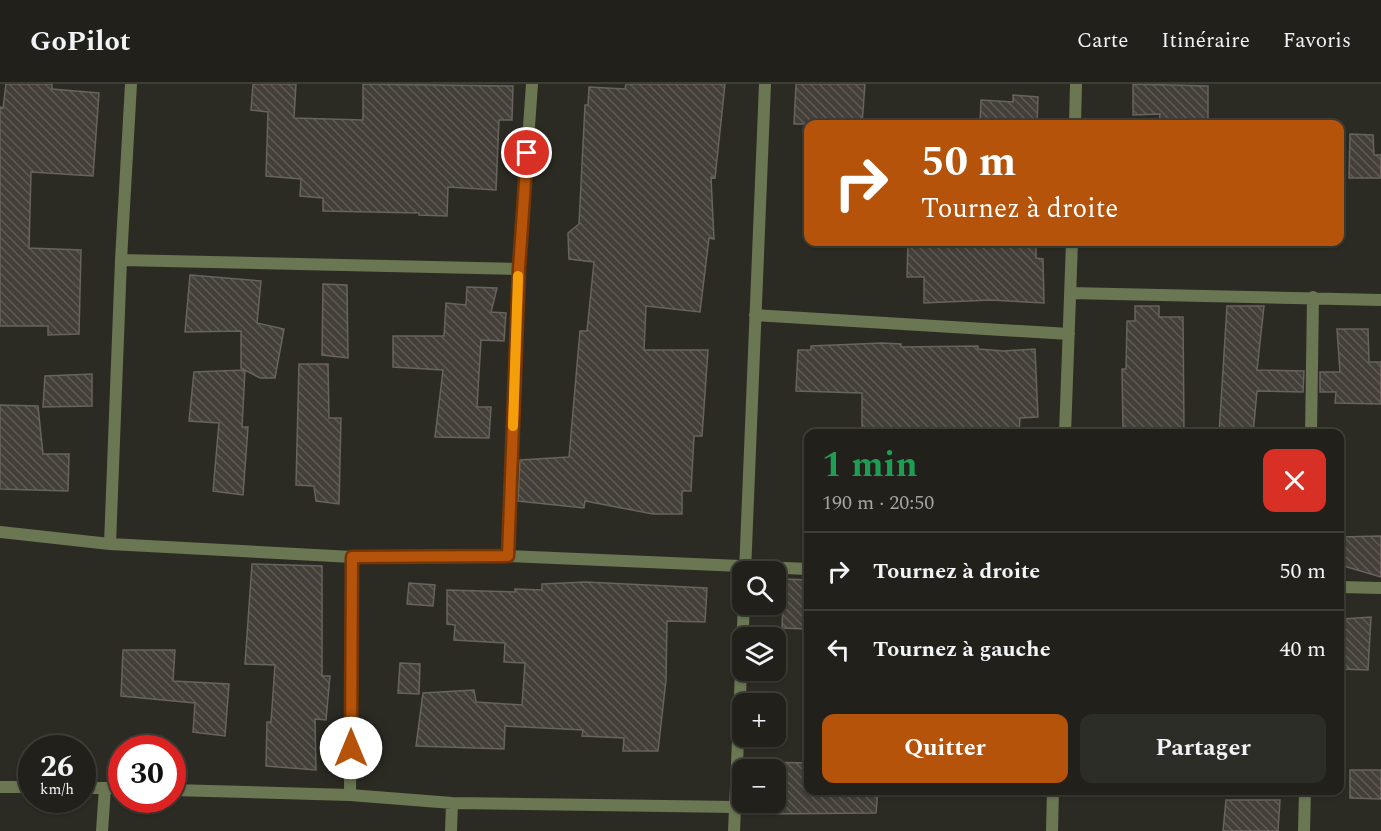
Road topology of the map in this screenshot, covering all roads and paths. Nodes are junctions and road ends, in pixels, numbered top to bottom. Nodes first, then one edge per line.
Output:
1 (131, 84) edge
2 (532, 84) edge
3 (765, 84) edge
4 (1076, 84) edge
5 (1075, 120) edge
6 (1072, 246) edge
7 (121, 260) junction
8 (519, 269) junction
9 (1070, 293) junction
10 (1313, 297) junction
11 (1381, 300) edge
12 (755, 315) junction
13 (1069, 334) junction
14 (1065, 429) edge
15 (1311, 429) edge
16 (0, 532) edge
17 (110, 544) junction
18 (508, 556) junction
19 (352, 557) junction
20 (745, 561) edge
21 (732, 569) edge
22 (786, 569) edge
23 (804, 569) edge
24 (1344, 587) edge
25 (1381, 588) edge
26 (744, 615) edge
27 (737, 759) edge
28 (0, 787) edge
29 (18, 787) edge
30 (96, 788) edge
31 (105, 788) joint
32 (186, 790) edge
33 (350, 795) junction
34 (1053, 795) edge
35 (1305, 795) edge
36 (452, 803) junction
37 (732, 807) edge
38 (735, 813) edge
39 (102, 831) edge
40 (451, 831) edge
41 (734, 831) edge
42 (1052, 831) edge
43 (1304, 831) edge

1 - 7 street
2 - 8 street
3 - 12 street
4 - 5 street
6 - 9 street
7 - 8 street
7 - 17 street
8 - 18 street
9 - 10 street
9 - 13 street
10 - 11 street
10 - 15 street
12 - 13 street
12 - 20 street
13 - 14 street
16 - 17 street
17 - 19 street
18 - 19 street
18 - 21 street
19 - 33 street
22 - 23 street
24 - 25 street
26 - 27 street
28 - 29 street
30 - 31 street
31 - 39 street
32 - 33 street
33 - 36 street
34 - 42 street
35 - 43 street
36 - 37 street
36 - 40 street
38 - 41 street

